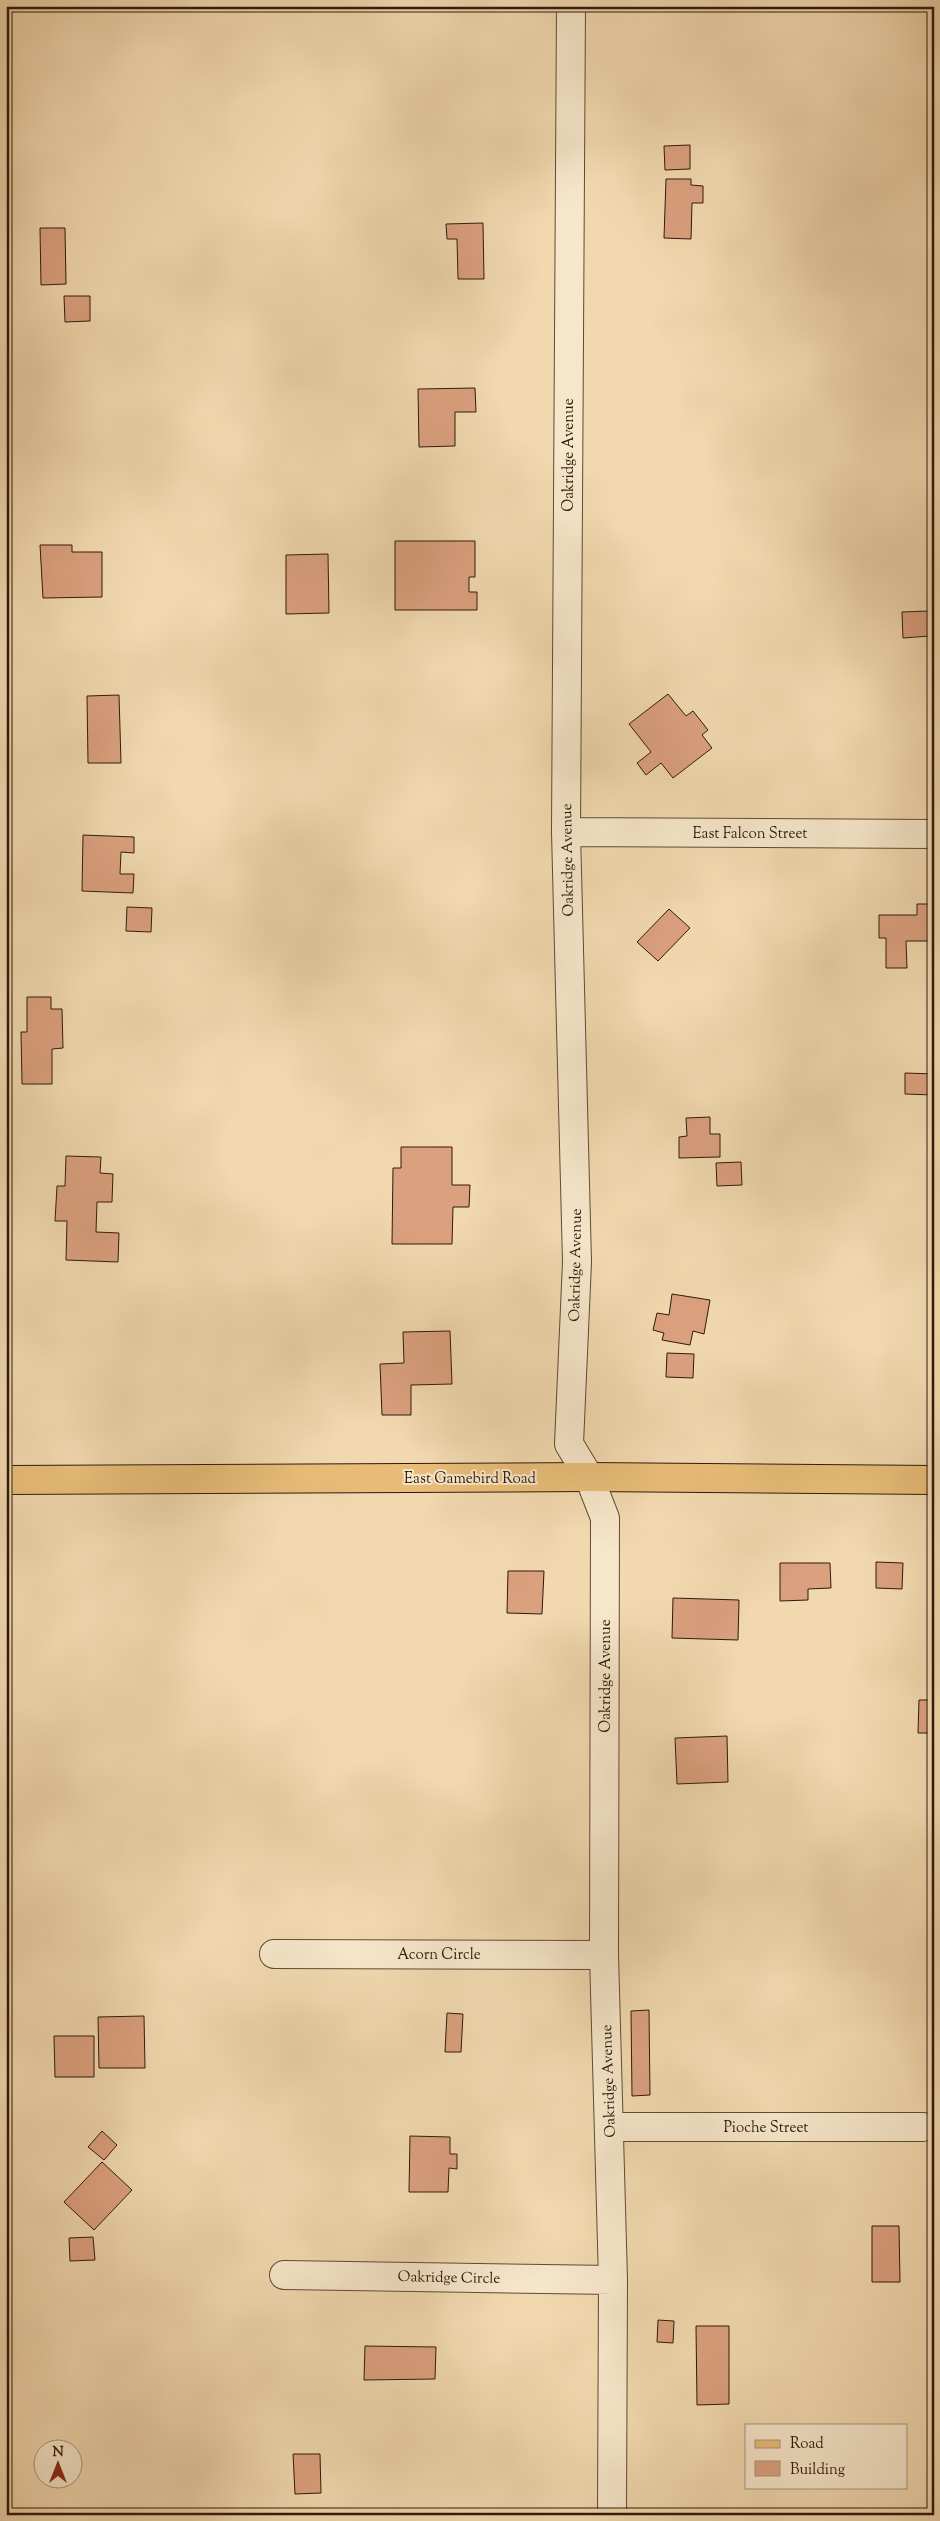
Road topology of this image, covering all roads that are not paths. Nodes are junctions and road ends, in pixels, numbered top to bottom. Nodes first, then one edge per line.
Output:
1 (571, 6) edge
2 (566, 832) junction
3 (934, 834) edge
4 (589, 1477) junction
5 (6, 1480) edge
6 (934, 1480) edge
7 (274, 1954) dead end
8 (604, 1955) junction
9 (610, 2127) junction
10 (922, 2127) dead end
11 (284, 2275) dead end
12 (613, 2280) junction
13 (612, 2515) edge

1 - 2 street, Oakridge Avenue
2 - 3 street, East Falcon Street
2 - 4 street, Oakridge Avenue
4 - 5 main road, East Gamebird Road
4 - 6 main road, East Gamebird Road
4 - 8 street, Oakridge Avenue
7 - 8 street, Acorn Circle
8 - 9 street, Oakridge Avenue
9 - 10 street, Pioche Street
9 - 12 street, Oakridge Avenue
11 - 12 street, Oakridge Circle
12 - 13 street, Oakridge Avenue

